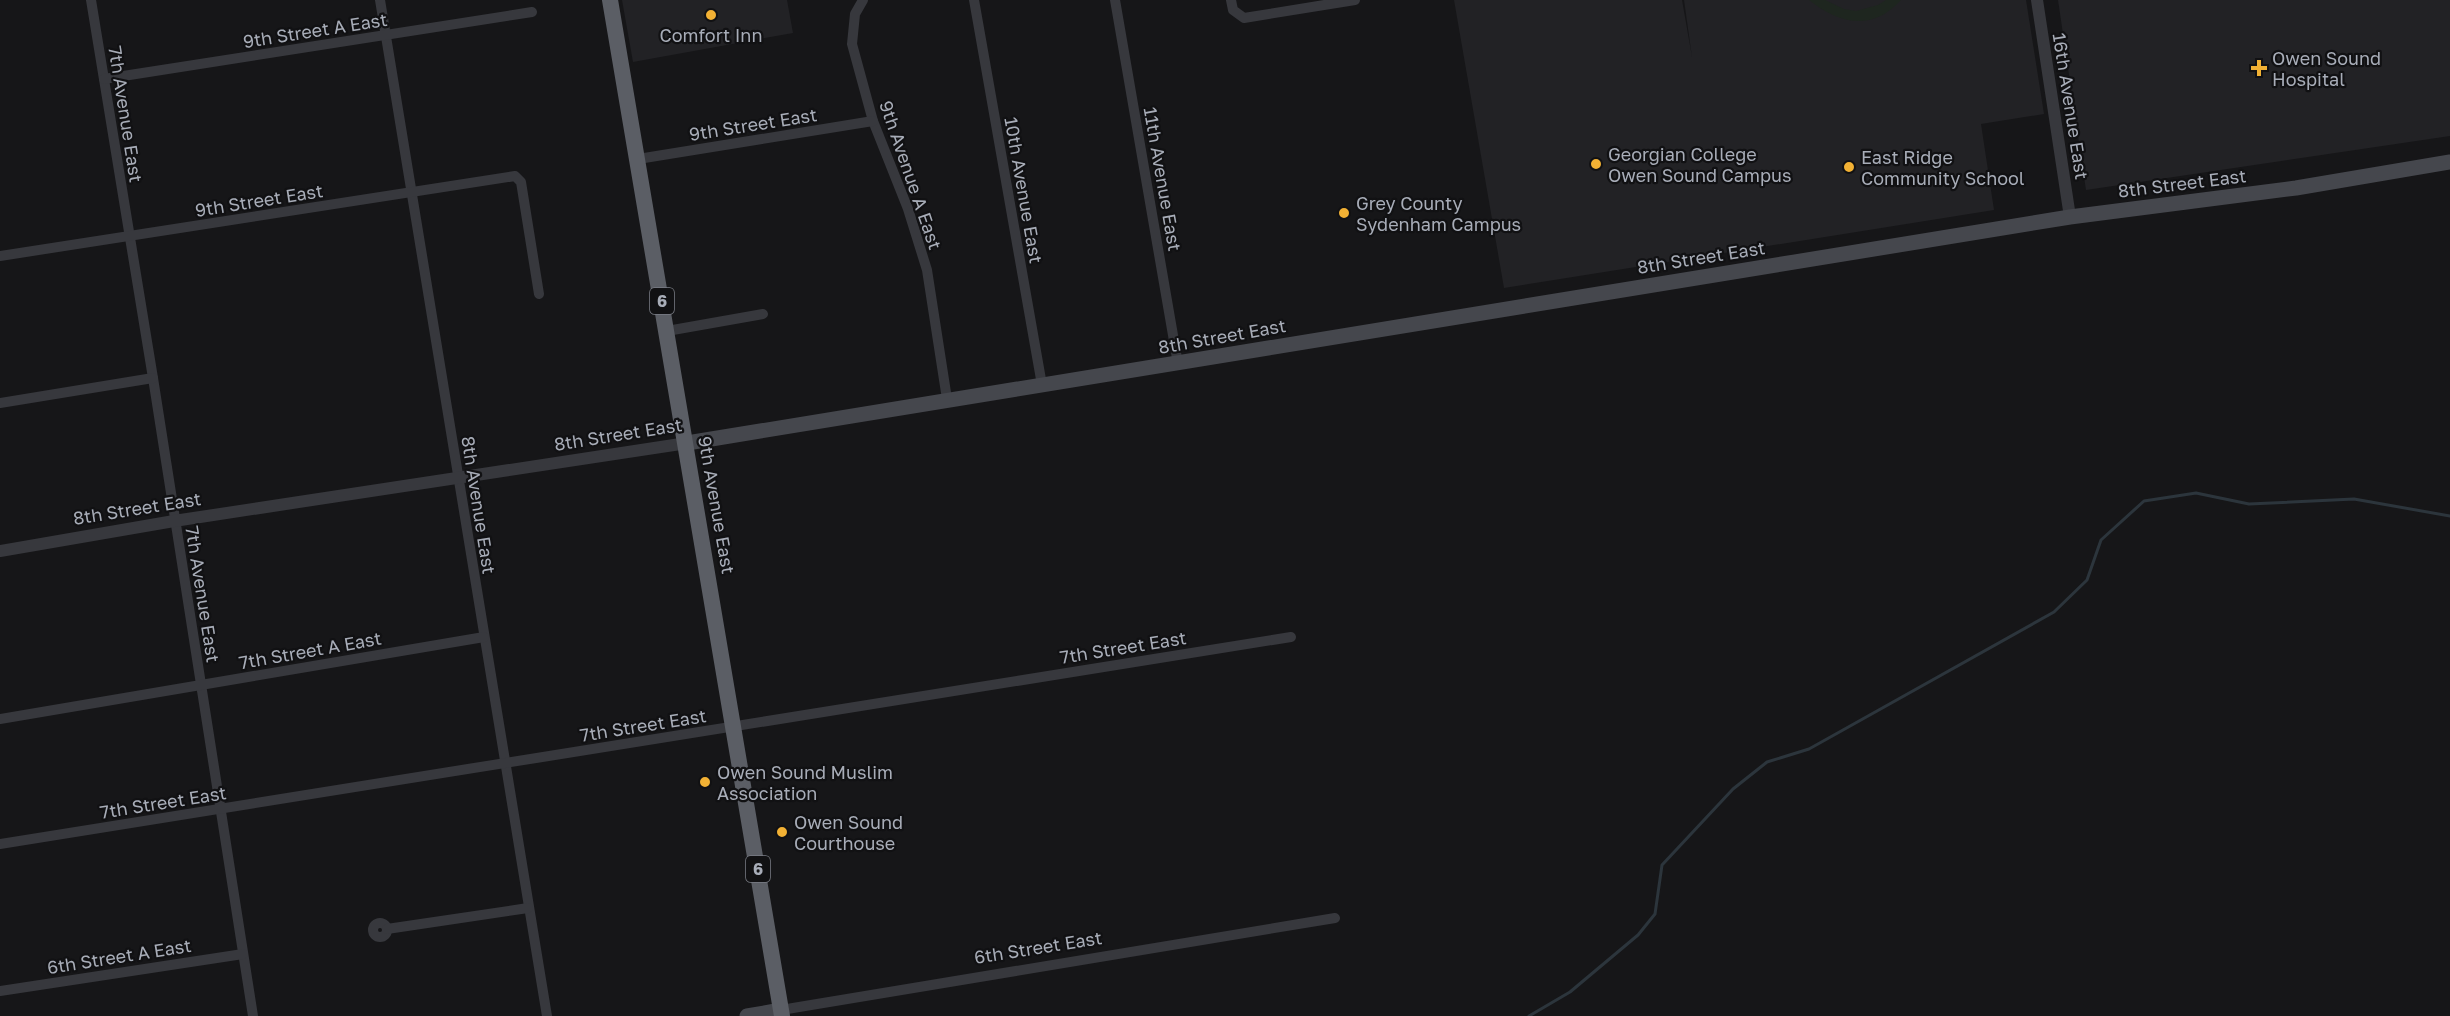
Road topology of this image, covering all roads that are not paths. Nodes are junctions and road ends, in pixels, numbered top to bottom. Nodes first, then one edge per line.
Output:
1 (91, 0) edge
2 (380, 0) edge
3 (610, 0) edge
4 (863, 0) edge
5 (974, 0) edge
6 (1116, 0) edge
7 (1231, 0) edge
8 (1355, 0) edge
9 (2037, 0) edge
10 (532, 12) dead end
11 (385, 36) junction
12 (104, 79) junction
13 (873, 121) junction
14 (638, 159) junction
15 (2450, 162) edge
16 (410, 193) junction
17 (2070, 217) junction
18 (130, 236) junction
19 (0, 256) edge
20 (539, 294) dead end
21 (764, 314) dead end
22 (667, 331) junction
23 (1178, 364) junction
24 (153, 378) junction
25 (1042, 385) junction
26 (947, 399) junction
27 (0, 403) edge
28 (687, 443) junction
29 (458, 478) junction
30 (174, 521) junction
31 (0, 551) edge
32 (484, 637) junction
33 (1291, 637) dead end
34 (201, 685) junction
35 (0, 719) edge
36 (735, 728) junction
37 (505, 763) junction
38 (221, 810) junction
39 (0, 844) edge
40 (528, 908) junction
41 (1335, 918) dead end
42 (387, 929) dead end
43 (243, 954) junction
44 (0, 991) edge
45 (782, 1013) edge
46 (253, 1016) edge
47 (547, 1016) edge
48 (747, 1016) edge

1 - 12 street, 7th Avenue East
2 - 11 street, 8th Avenue East
3 - 14 highway, 9th Avenue East / 6
4 - 13 street, 9th Avenue A East
5 - 25 street, 10th Avenue East
6 - 23 street, 11th Avenue East
7 - 8 street
9 - 17 street, 16th Avenue East
10 - 11 street, 9th Street A East
11 - 12 street, 9th Street A East
11 - 16 street, 8th Avenue East
12 - 18 street, 7th Avenue East
13 - 14 street, 9th Street East
13 - 26 street, 9th Avenue A East
14 - 22 highway, 9th Avenue East / 6
15 - 17 main road, 8th Street East
16 - 18 street, 9th Street East
16 - 20 street, 9th Street East
16 - 29 street, 8th Avenue East
17 - 23 main road, 8th Street East
18 - 19 street, 9th Street East
18 - 24 street, 7th Avenue East
21 - 22 street
22 - 28 highway, 9th Avenue East / 6
23 - 25 main road, 8th Street East
24 - 27 street
24 - 30 street, 7th Avenue East
25 - 26 main road, 8th Street East
26 - 28 main road, 8th Street East
28 - 29 street, 8th Street East
28 - 36 highway, 9th Avenue East / 6
29 - 30 street, 8th Street East
29 - 32 street, 8th Avenue East
30 - 31 street, 8th Street East
30 - 34 street, 7th Avenue East
32 - 34 street, 7th Street A East
32 - 37 street, 8th Avenue East
33 - 36 street, 7th Street East
34 - 35 street, 7th Street A East
34 - 38 street, 7th Avenue East
36 - 37 street, 7th Street East
36 - 45 highway, 9th Avenue East / 6
37 - 38 street, 7th Street East
37 - 40 street, 8th Avenue East
38 - 39 street, 7th Street East
38 - 43 street, 7th Avenue East
40 - 42 street
40 - 47 street, 8th Avenue East
41 - 45 street, 6th Street East
43 - 44 street, 6th Street A East
43 - 46 street, 7th Avenue East
45 - 48 main road, 6th Street East

